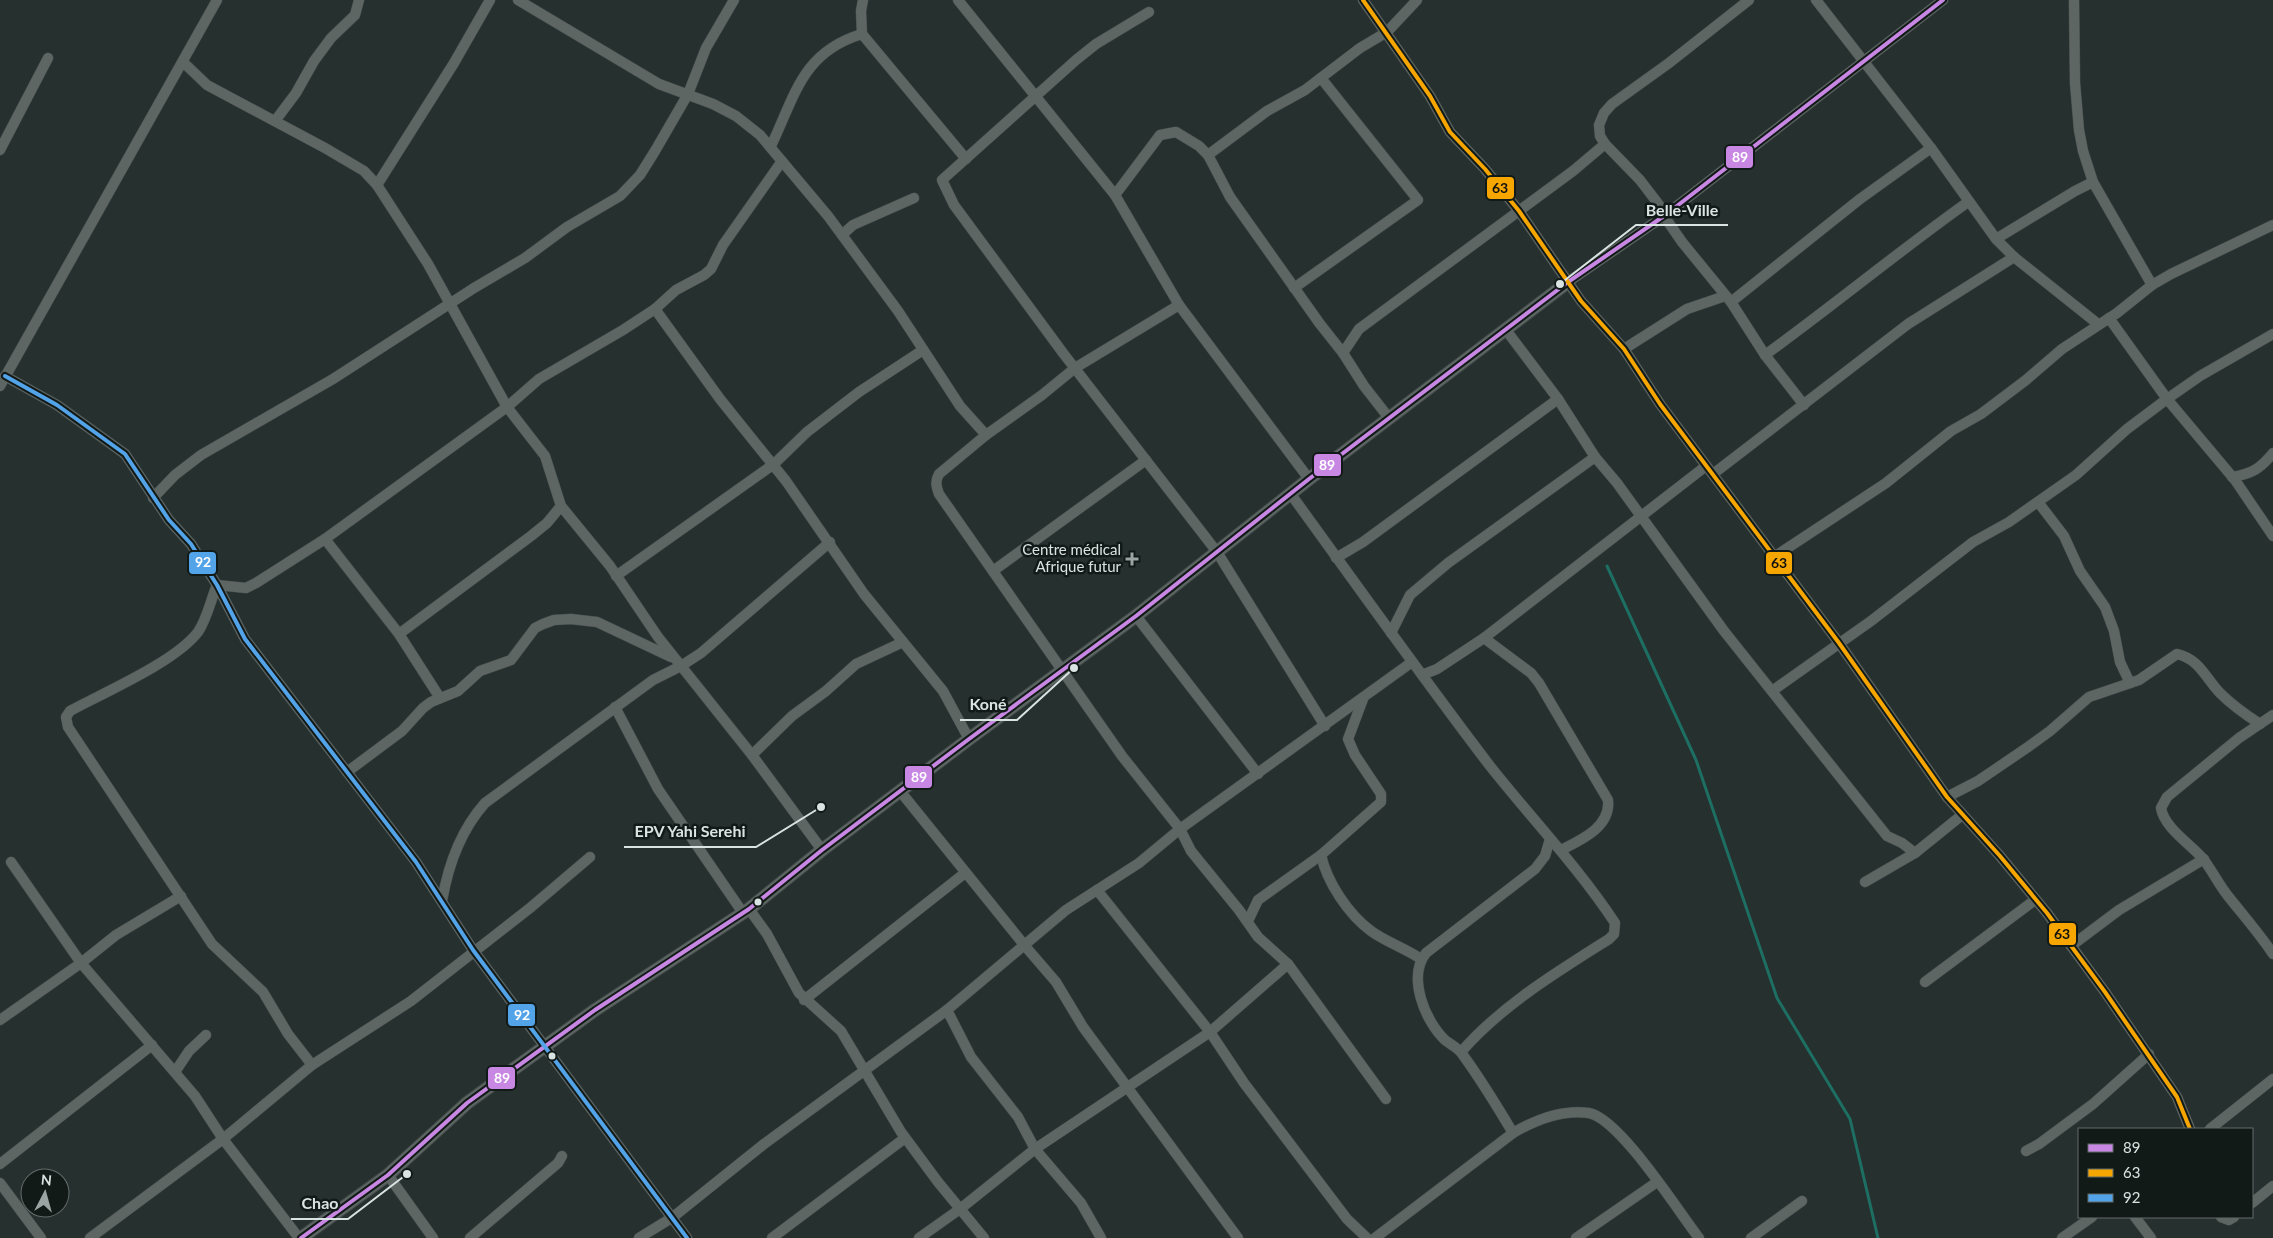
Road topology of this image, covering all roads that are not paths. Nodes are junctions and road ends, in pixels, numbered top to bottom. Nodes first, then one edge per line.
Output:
1 (216, 0) edge
2 (358, 0) edge
3 (490, 0) edge
4 (518, 0) edge
5 (734, 0) edge
6 (863, 0) edge
7 (958, 0) edge
8 (1363, 0) edge
9 (1417, 0) edge
10 (1749, 0) edge
11 (1816, 0) edge
12 (1943, 0) edge
13 (2074, 0) edge
14 (1149, 12) dead end
15 (1387, 32) junction
16 (862, 34) junction
17 (48, 58) dead end
18 (1864, 60) junction
19 (183, 62) junction
20 (1321, 78) junction
21 (688, 94) junction
22 (1036, 96) junction
23 (275, 121) junction
24 (1605, 144) junction
25 (771, 146) junction
26 (1931, 148) junction
27 (0, 150) edge
28 (1208, 155) junction
29 (966, 159) junction
30 (782, 161) junction
31 (2093, 182) junction
32 (377, 185) junction
33 (1116, 194) junction
34 (914, 198) dead end
35 (1968, 202) junction
36 (1519, 211) junction
37 (1665, 215) junction
38 (2273, 225) edge
39 (842, 235) junction
40 (1996, 239) junction
41 (2014, 257) junction
42 (1568, 282) junction
43 (2152, 285) junction
44 (1294, 288) junction
45 (1728, 299) junction
46 (449, 304) junction
47 (1179, 305) junction
48 (655, 309) junction
49 (2109, 318) junction
50 (2098, 324) junction
51 (1506, 330) junction
52 (2273, 334) edge
53 (1624, 349) junction
54 (923, 350) junction
55 (1343, 353) junction
56 (1765, 355) junction
57 (1075, 368) junction
58 (3, 381) edge
59 (1558, 399) junction
60 (2167, 399) junction
61 (1804, 404) junction
62 (507, 407) junction
63 (1390, 418) junction
64 (986, 435) junction
65 (2273, 452) edge
66 (1595, 457) junction
67 (1146, 460) junction
68 (774, 464) junction
69 (1710, 470) junction
70 (2232, 477) junction
71 (1309, 478) junction
72 (1290, 493) junction
73 (153, 498) junction
74 (2038, 502) junction
75 (561, 506) junction
76 (1641, 515) junction
77 (2273, 536) edge
78 (325, 539) junction
79 (830, 542) junction
80 (1217, 552) junction
81 (1774, 557) junction
82 (1336, 558) junction
83 (993, 571) junction
84 (616, 576) junction
85 (217, 585) junction
86 (1136, 616) junction
87 (1391, 632) junction
88 (399, 634) junction
89 (1484, 638) junction
90 (903, 642) junction
91 (1839, 644) junction
92 (678, 662) junction
93 (1412, 662) junction
94 (1063, 670) junction
95 (1422, 675) junction
96 (2130, 683) junction
97 (1772, 691) junction
98 (440, 698) junction
99 (1363, 699) junction
100 (615, 706) junction
101 (2273, 715) edge
102 (2260, 724) junction
103 (1325, 726) junction
104 (968, 739) junction
105 (752, 755) junction
106 (347, 772) junction
107 (1258, 774) junction
108 (900, 791) junction
109 (1947, 797) junction
110 (1962, 815) junction
111 (1180, 829) junction
112 (1550, 839) junction
113 (822, 850) junction
114 (1561, 850) junction
115 (1915, 852) junction
116 (1321, 855) junction
117 (590, 857) dead end
118 (2204, 859) junction
119 (11, 862) dead end
120 (965, 872) junction
121 (1865, 882) dead end
122 (1097, 890) junction
123 (180, 896) junction
124 (2034, 900) junction
125 (442, 901) junction
126 (746, 911) junction
127 (1248, 922) junction
128 (1024, 946) junction
129 (2071, 946) junction
130 (473, 950) junction
131 (2273, 954) edge
132 (1421, 959) junction
133 (82, 963) junction
134 (1288, 964) junction
135 (1925, 982) dead end
136 (804, 1000) junction
137 (947, 1010) junction
138 (0, 1020) edge
139 (1210, 1032) junction
140 (206, 1035) dead end
141 (152, 1045) junction
142 (545, 1047) junction
143 (1461, 1052) junction
144 (2149, 1054) junction
145 (312, 1065) junction
146 (864, 1068) junction
147 (176, 1072) junction
148 (2272, 1081) edge
149 (1128, 1087) junction
150 (1386, 1099) dead end
151 (2190, 1128) edge
152 (2211, 1128) edge
153 (1513, 1132) junction
154 (905, 1138) junction
155 (223, 1139) junction
156 (1036, 1149) junction
157 (2026, 1151) dead end
158 (562, 1156) dead end
159 (0, 1164) edge
160 (388, 1175) junction
161 (1657, 1182) junction
162 (0, 1183) edge
163 (2273, 1186) edge
164 (1802, 1201) dead end
165 (2253, 1202) edge
166 (960, 1209) junction
167 (672, 1217) junction
168 (2091, 1218) edge
169 (2136, 1218) edge
170 (41, 1238) edge
171 (90, 1238) edge
172 (300, 1238) edge
173 (432, 1238) edge
174 (470, 1238) edge
175 (639, 1238) edge
176 (687, 1238) edge
177 (772, 1238) edge
178 (919, 1238) edge
179 (984, 1238) edge
180 (1102, 1238) edge
181 (1238, 1238) edge
182 (1367, 1238) edge
183 (1375, 1238) edge
184 (1576, 1238) edge
185 (1699, 1238) edge
186 (1751, 1238) edge
187 (2062, 1238) edge
188 (2151, 1238) edge

1 - 19 street
2 - 23 street
3 - 32 street
4 - 21 street
5 - 21 street
6 - 16 street
7 - 22 street
8 - 15 street
9 - 15 street
10 - 24 street
11 - 18 street
12 - 18 street
13 - 31 street
14 - 22 street
15 - 20 street
15 - 36 street
16 - 25 street
16 - 29 street
17 - 27 street
18 - 26 street
18 - 37 street
19 - 23 street
19 - 58 street
20 - 28 street
20 - 44 street
21 - 25 street
21 - 46 street
22 - 29 street
22 - 33 street
23 - 32 street
24 - 36 street
24 - 37 street
25 - 30 street
26 - 35 street
26 - 45 street
28 - 33 street
28 - 44 street
29 - 57 street
30 - 39 street
30 - 48 street
31 - 40 street
31 - 43 street
32 - 46 street
33 - 47 street
34 - 39 street
35 - 40 street
35 - 56 street
36 - 42 street
36 - 55 street
37 - 42 street
37 - 45 street
38 - 43 street
39 - 54 street
40 - 41 street
41 - 50 street
41 - 61 street
42 - 51 street
42 - 53 street
43 - 49 street
44 - 55 street
45 - 53 street
45 - 56 street
46 - 62 street
46 - 73 street
47 - 57 street
47 - 71 street
48 - 62 street
48 - 68 street
49 - 50 street
49 - 60 street
50 - 81 street
51 - 59 street
51 - 63 street
52 - 60 street
53 - 69 street
54 - 64 street
54 - 68 street
55 - 63 street
56 - 61 street
57 - 64 street
57 - 67 street
58 - 73 street
59 - 66 street
59 - 82 street
60 - 70 street
60 - 74 street
61 - 69 street
62 - 75 street
62 - 78 street
63 - 71 street
64 - 83 street
65 - 70 street
66 - 76 street
66 - 87 street
67 - 80 street
67 - 83 street
68 - 79 street
68 - 84 street
69 - 76 street
69 - 81 street
70 - 77 street
71 - 72 street
72 - 80 street
72 - 82 street
73 - 85 street
74 - 91 street
74 - 96 street
75 - 84 street
75 - 88 street
76 - 89 street
76 - 97 street
78 - 85 street
78 - 88 street
79 - 90 street
79 - 92 street
80 - 86 street
80 - 103 street
81 - 91 street
82 - 87 street
83 - 94 street
84 - 92 street
85 - 106 street
85 - 123 street
86 - 94 street
86 - 107 street
87 - 93 street
88 - 98 street
89 - 95 street
89 - 114 street
90 - 104 street
90 - 105 street
91 - 97 street
91 - 109 street
92 - 98 street
92 - 100 street
92 - 105 street
93 - 95 street
93 - 99 street
94 - 104 street
94 - 111 street
95 - 112 street
96 - 102 street
96 - 109 street
97 - 115 street
98 - 106 street
99 - 103 street
99 - 116 street
100 - 125 street
100 - 126 street
101 - 102 street
102 - 118 street
103 - 107 street
104 - 108 street
105 - 113 street
106 - 125 street
107 - 111 street
108 - 113 street
108 - 120 street
109 - 110 street
110 - 115 street
110 - 124 street
111 - 122 street
111 - 127 street
112 - 114 street
112 - 132 street
113 - 126 street
114 - 143 street
115 - 121 street
116 - 127 street
116 - 132 street
117 - 130 street
118 - 129 street
118 - 131 street
119 - 133 street
120 - 128 street
120 - 136 street
122 - 128 street
122 - 139 street
123 - 133 street
123 - 145 street
124 - 129 street
124 - 135 street
125 - 130 street
126 - 136 street
126 - 142 street
127 - 134 street
128 - 137 street
128 - 149 street
129 - 144 street
130 - 142 street
130 - 145 street
132 - 143 street
133 - 138 street
133 - 141 street
134 - 139 street
134 - 150 street
136 - 146 street
137 - 146 street
137 - 156 street
139 - 149 street
139 - 182 street
140 - 147 street
141 - 147 street
141 - 159 street
142 - 160 street
142 - 167 street
143 - 153 street
144 - 151 street
144 - 157 street
145 - 155 street
146 - 154 street
146 - 167 street
147 - 155 street
148 - 152 street
149 - 156 street
149 - 181 street
153 - 161 street
153 - 183 street
154 - 166 street
154 - 177 street
155 - 171 street
155 - 172 street
156 - 166 street
156 - 180 street
158 - 174 street
160 - 172 street
160 - 173 street
161 - 184 street
161 - 185 street
162 - 170 street
163 - 165 street
164 - 186 street
166 - 178 street
166 - 179 street
167 - 175 street
167 - 176 street
168 - 187 street
169 - 188 street

